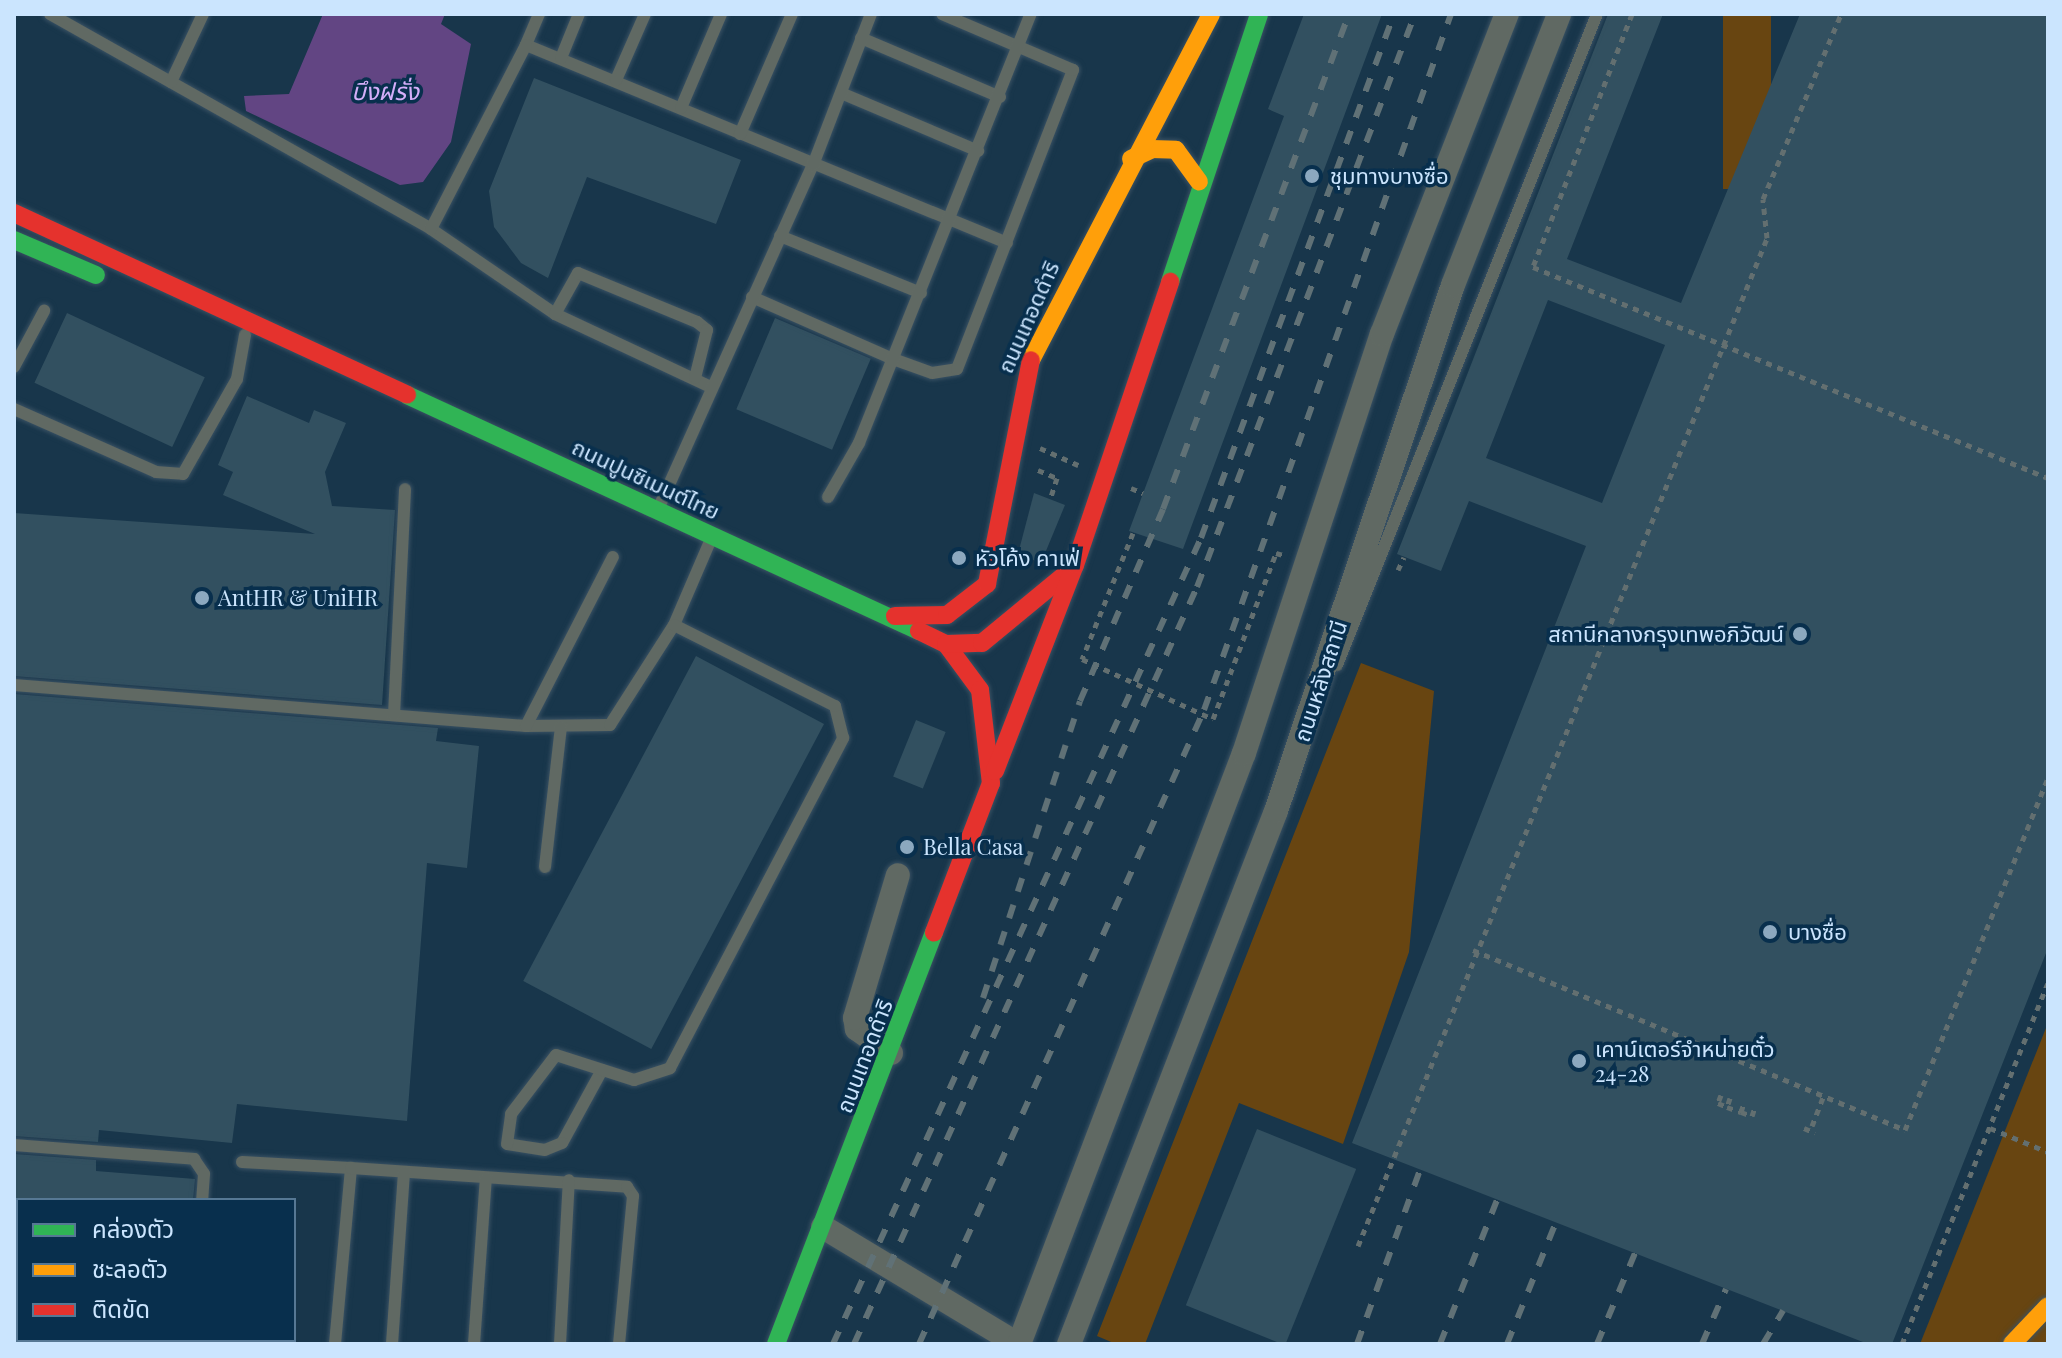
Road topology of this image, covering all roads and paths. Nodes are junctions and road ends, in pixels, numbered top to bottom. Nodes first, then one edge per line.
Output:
1 (50, 14) edge
2 (203, 14) edge
3 (539, 14) edge
4 (579, 14) edge
5 (645, 14) edge
6 (721, 14) edge
7 (792, 14) edge
8 (871, 14) edge
9 (942, 14) edge
10 (1031, 14) edge
11 (1211, 14) edge
12 (1259, 14) edge
13 (1507, 14) edge
14 (1559, 14) edge
15 (1597, 14) edge
16 (1632, 14) edge
17 (1841, 14) edge
18 (861, 38) junction
19 (1022, 43) junction
20 (526, 45) junction
21 (561, 58) junction
22 (616, 80) junction
23 (171, 82) junction
24 (841, 93) junction
25 (1000, 97) junction
26 (681, 108) junction
27 (740, 134) junction
28 (978, 151) junction
29 (1131, 159) junction
30 (813, 165) junction
31 (1199, 182) junction
32 (14, 192) edge
33 (14, 213) edge
34 (950, 220) junction
35 (431, 229) junction
36 (780, 236) junction
37 (14, 240) edge
38 (1007, 243) junction
39 (921, 293) junction
40 (752, 297) junction
41 (44, 311) dead end
42 (555, 314) junction
43 (245, 335) junction
44 (1722, 344) junction
45 (307, 349) junction
46 (325, 358) junction
47 (893, 359) junction
48 (14, 367) edge
49 (695, 378) junction
50 (711, 387) junction
51 (14, 409) edge
52 (1037, 470) dead end
53 (2048, 478) edge
54 (405, 489) dead end
55 (828, 497) dead end
56 (1050, 499) dead end
57 (657, 511) junction
58 (1133, 533) dead end
59 (712, 536) junction
60 (613, 557) dead end
61 (1404, 557) dead end
62 (1306, 564) junction
63 (1075, 565) junction
64 (1369, 588) junction
65 (887, 616) junction
66 (674, 625) junction
67 (946, 644) junction
68 (14, 685) edge
69 (394, 715) junction
70 (526, 726) junction
71 (561, 727) junction
72 (2048, 777) edge
73 (991, 783) junction
74 (1276, 811) junction
75 (545, 867) dead end
76 (898, 875) dead end
77 (1473, 950) junction
78 (2048, 983) edge
79 (891, 1053) junction
80 (602, 1070) junction
81 (1721, 1095) dead end
82 (1823, 1097) junction
83 (1730, 1098) dead end
84 (1744, 1103) dead end
85 (1727, 1107) junction
86 (1755, 1107) dead end
87 (1741, 1112) junction
88 (1812, 1126) dead end
89 (1804, 1128) dead end
90 (1990, 1128) junction
91 (1815, 1133) dead end
92 (14, 1145) edge
93 (2048, 1152) edge
94 (242, 1162) dead end
95 (351, 1168) junction
96 (404, 1172) junction
97 (486, 1178) junction
98 (569, 1180) junction
99 (202, 1198) edge
100 (823, 1227) junction
101 (1358, 1246) dead end
102 (2048, 1306) edge
103 (335, 1344) edge
104 (392, 1344) edge
105 (474, 1344) edge
106 (560, 1344) edge
107 (619, 1344) edge
108 (776, 1344) edge
109 (1018, 1344) edge
110 (1069, 1344) edge
111 (1902, 1344) edge
112 (2012, 1344) edge

1 - 23 lane
2 - 23 lane
3 - 20 lane
4 - 21 lane
5 - 22 lane
6 - 26 lane
7 - 27 lane
8 - 18 lane
9 - 19 lane
10 - 19 lane
11 - 29 main road, ถนนเทอดดำริ
12 - 31 main road, ถนนเทอดดำริ
13 - 62 street
14 - 74 street, ถนนหลังสถานี
15 - 64 lane
16 - 44 path
17 - 44 path
18 - 24 lane
18 - 25 lane
19 - 25 lane
19 - 38 lane
20 - 21 lane
20 - 35 lane
21 - 22 lane
22 - 26 lane
23 - 35 lane
24 - 28 lane
24 - 30 lane
25 - 28 lane
26 - 27 lane
27 - 30 lane
28 - 34 lane
29 - 31 main road
29 - 65 main road, ถนนเทอดดำริ
30 - 34 lane
30 - 36 lane
31 - 63 main road, ถนนเทอดดำริ
32 - 45 main road, ถนนปูนซิเมนต์ไทย
33 - 45 main road, ถนนปูนซิเมนต์ไทย
34 - 38 lane
34 - 39 lane
35 - 42 lane
36 - 39 lane
36 - 40 lane
37 - 43 main road, ถนนปูนซิเมนต์ไทย
38 - 47 lane
39 - 47 lane
40 - 47 lane
40 - 50 lane
41 - 48 lane
42 - 49 lane
42 - 49 lane
43 - 46 main road, ถนนปูนซิเมนต์ไทย
43 - 51 lane
44 - 53 path
44 - 77 path
45 - 46 main road, ถนนปูนซิเมนต์ไทย
46 - 57 main road, ถนนปูนซิเมนต์ไทย
47 - 55 lane
49 - 50 lane
50 - 57 lane
52 - 56 path
54 - 69 lane
57 - 59 main road, ถนนปูนซิเมนต์ไทย
58 - 62 path
59 - 65 main road, ถนนปูนซิเมนต์ไทย
59 - 66 lane
60 - 70 lane
61 - 64 path
62 - 109 street
63 - 67 main road, ถนนเทอดดำริ
63 - 73 main road, ถนนเทอดดำริ
64 - 74 lane
65 - 67 main road, ถนนปูนซิเมนต์ไทย
66 - 71 lane
66 - 80 lane
67 - 73 main road, ถนนเทอดดำริ
68 - 69 lane
69 - 70 lane
70 - 71 lane
71 - 75 lane
72 - 82 path
73 - 79 main road, ถนนเทอดดำริ
74 - 110 street, ถนนหลังสถานี
76 - 79 street
77 - 82 path
77 - 101 path
78 - 90 path
79 - 100 main road, ถนนเทอดดำริ
80 - 80 lane
81 - 85 path
82 - 88 path
83 - 85 path
84 - 87 path
85 - 87 path
86 - 87 path
89 - 91 path
90 - 93 path
90 - 111 path
92 - 99 lane
94 - 95 lane
95 - 96 lane
95 - 103 lane
96 - 97 lane
96 - 104 lane
97 - 98 lane
97 - 105 lane
98 - 106 lane
98 - 107 lane
100 - 108 main road, ถนนเทอดดำริ
100 - 109 street
102 - 112 main road

